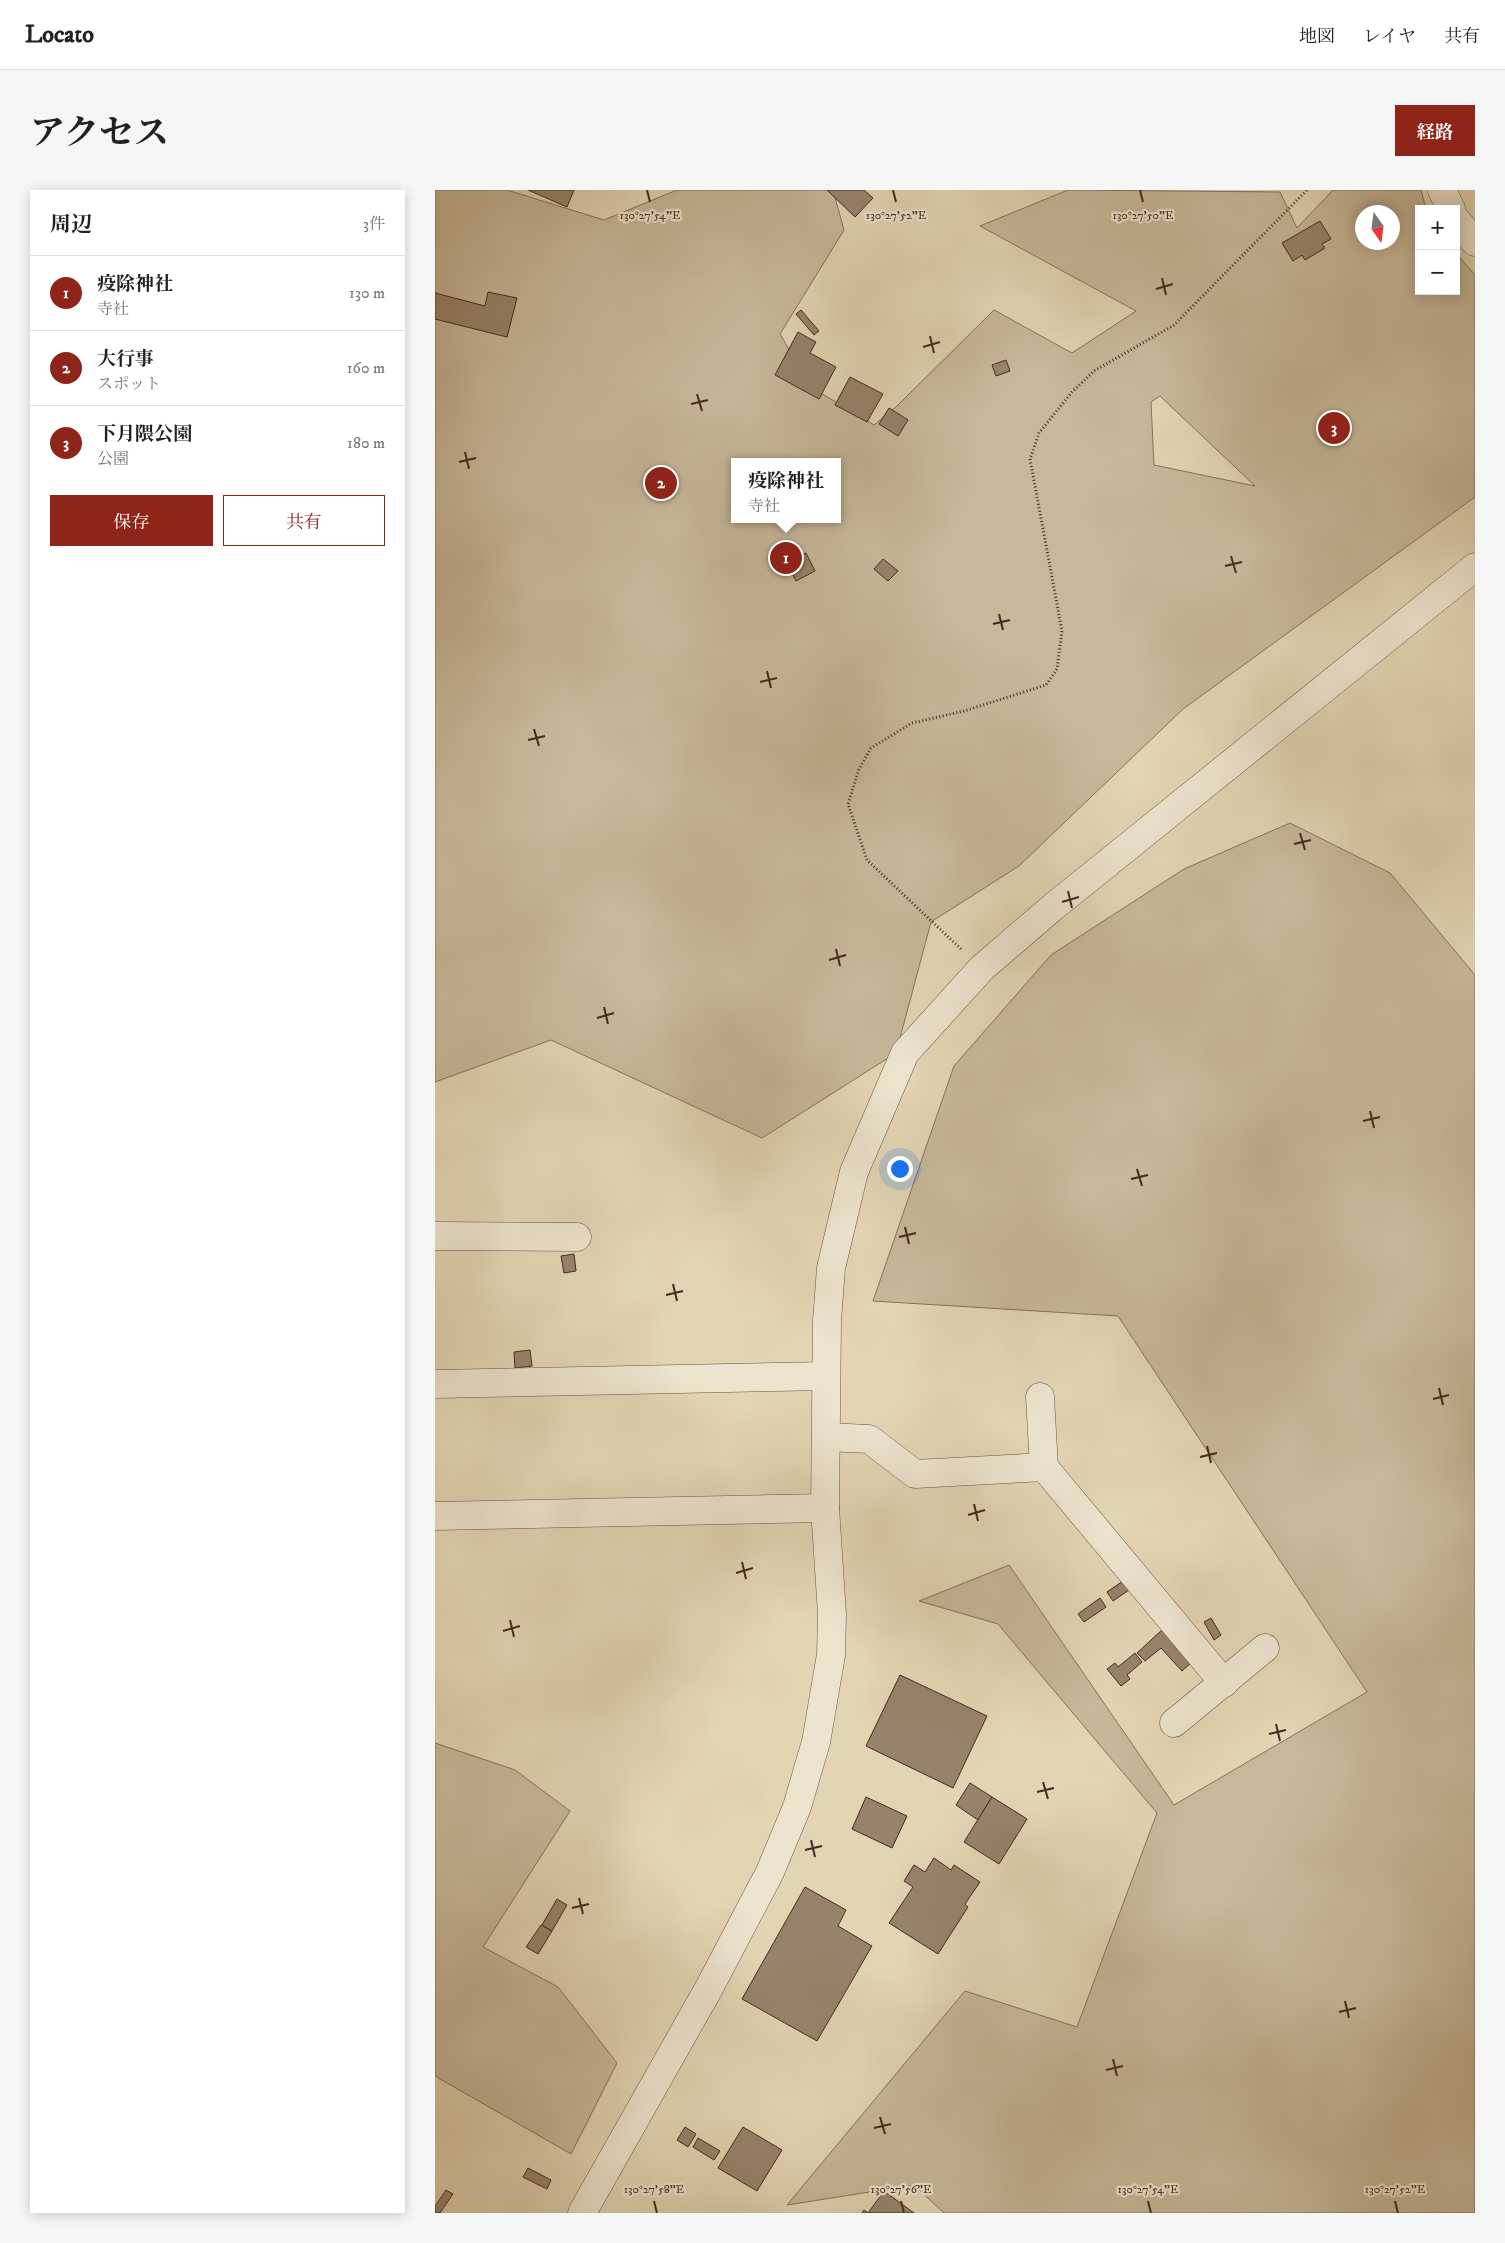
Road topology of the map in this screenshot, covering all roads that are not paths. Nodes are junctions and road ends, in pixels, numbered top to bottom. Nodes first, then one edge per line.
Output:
1 (1442, 190) edge
2 (1449, 205) edge
3 (1460, 225) edge
4 (1475, 242) edge
5 (1475, 568) edge
6 (435, 1236) edge
7 (577, 1237) dead end
8 (826, 1376) junction
9 (435, 1384) edge
10 (1040, 1398) dead end
11 (826, 1437) junction
12 (1044, 1468) junction
13 (825, 1508) junction
14 (435, 1516) edge
15 (1265, 1648) dead end
16 (1223, 1683) junction
17 (1174, 1723) dead end
18 (583, 2213) edge

1 - 2 street
3 - 4 street
5 - 8 street
6 - 7 street
8 - 9 street
8 - 11 street
10 - 12 street
11 - 12 street
11 - 13 street
12 - 16 street
13 - 14 street
13 - 18 street
15 - 16 street
16 - 17 street

